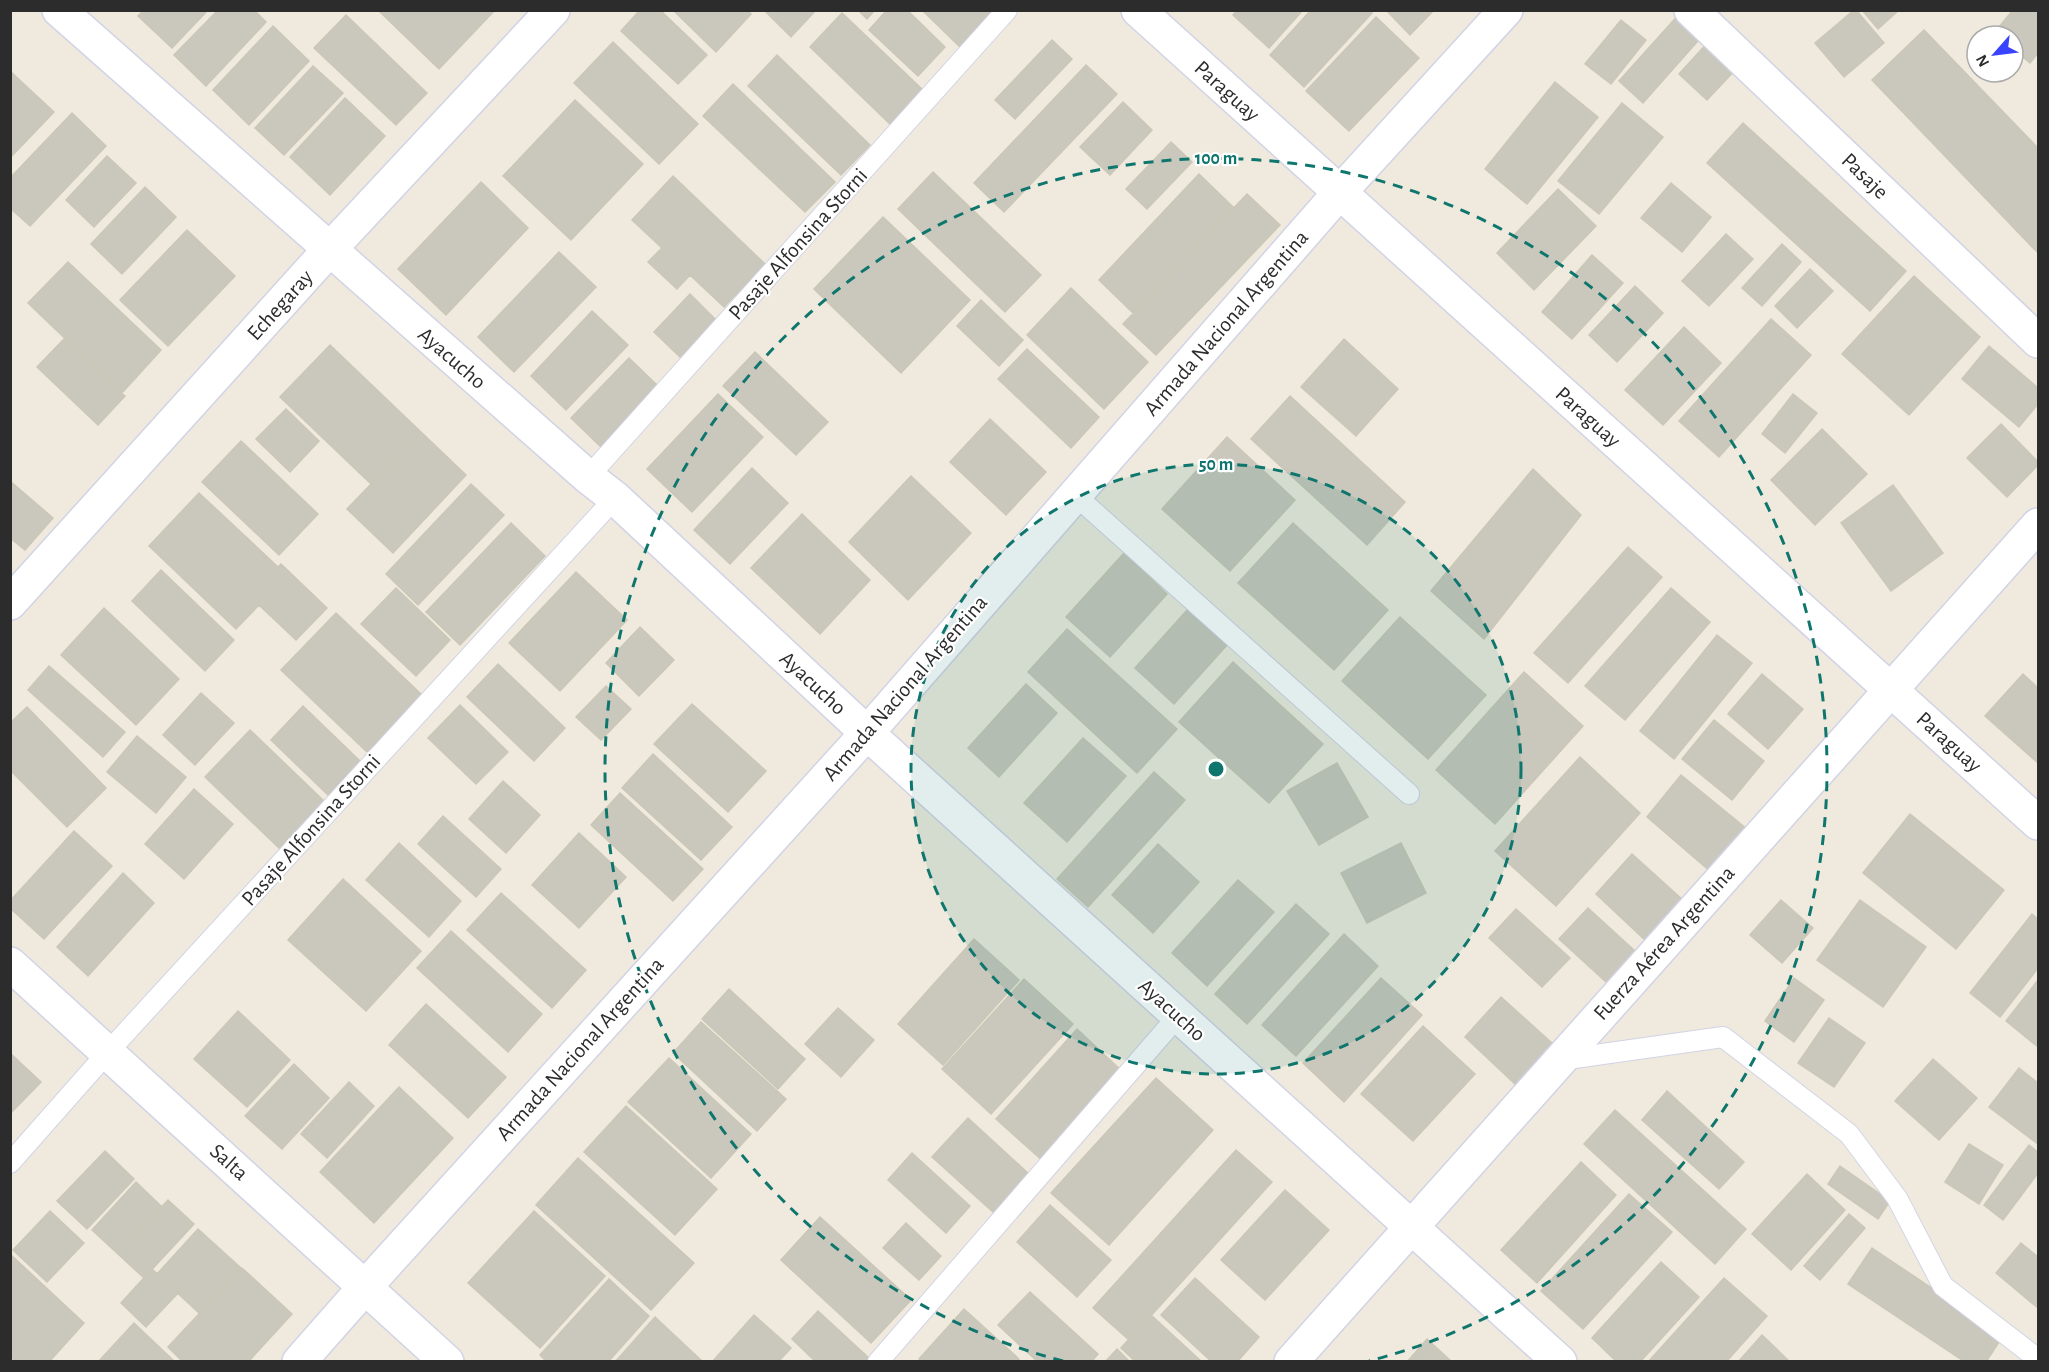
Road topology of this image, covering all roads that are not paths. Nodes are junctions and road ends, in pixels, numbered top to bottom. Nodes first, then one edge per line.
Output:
1 (59, 10) edge
2 (553, 10) edge
3 (1007, 10) edge
4 (1138, 10) edge
5 (1506, 10) edge
6 (1691, 10) edge
7 (1340, 192) junction
8 (330, 250) junction
9 (2038, 341) edge
10 (588, 477) junction
11 (1075, 495) junction
12 (615, 498) junction
13 (2038, 525) edge
14 (10, 603) edge
15 (1891, 690) junction
16 (867, 733) junction
17 (1409, 794) dead end
18 (2038, 823) edge
19 (10, 964) edge
20 (1178, 1016) junction
21 (108, 1052) junction
22 (1560, 1060) junction
23 (10, 1163) edge
24 (1411, 1227) junction
25 (365, 1287) junction
26 (2038, 1359) edge
27 (299, 1362) edge
28 (447, 1362) edge
29 (878, 1362) edge
30 (1291, 1362) edge
31 (1560, 1362) edge

1 - 8 street, Ayacucho
2 - 8 street, Echegaray
3 - 10 lane, Pasaje Alfonsina Storni
4 - 7 street, Paraguay
5 - 7 street, Armada Nacional Argentina
6 - 9 street, Pasaje
7 - 11 street, Armada Nacional Argentina
7 - 15 street, Paraguay
8 - 10 street, Ayacucho
8 - 14 street, Echegaray
10 - 12 street, Ayacucho
11 - 16 street, Armada Nacional Argentina
11 - 17 lane
12 - 16 street, Ayacucho
12 - 21 lane, Pasaje Alfonsina Storni
13 - 15 street, Fuerza Aérea Argentina
15 - 18 street, Paraguay
15 - 22 street, Fuerza Aérea Argentina
16 - 20 street, Ayacucho
16 - 25 street, Armada Nacional Argentina
19 - 21 street, Salta
20 - 24 street, Ayacucho
20 - 29 lane
21 - 23 lane, Pasaje Alfonsina Storni
21 - 25 street, Salta
22 - 24 street, Fuerza Aérea Argentina
22 - 26 lane
24 - 30 street, Fuerza Aérea Argentina
24 - 31 street, Ayacucho
25 - 27 street, Armada Nacional Argentina
25 - 28 street, Salta

